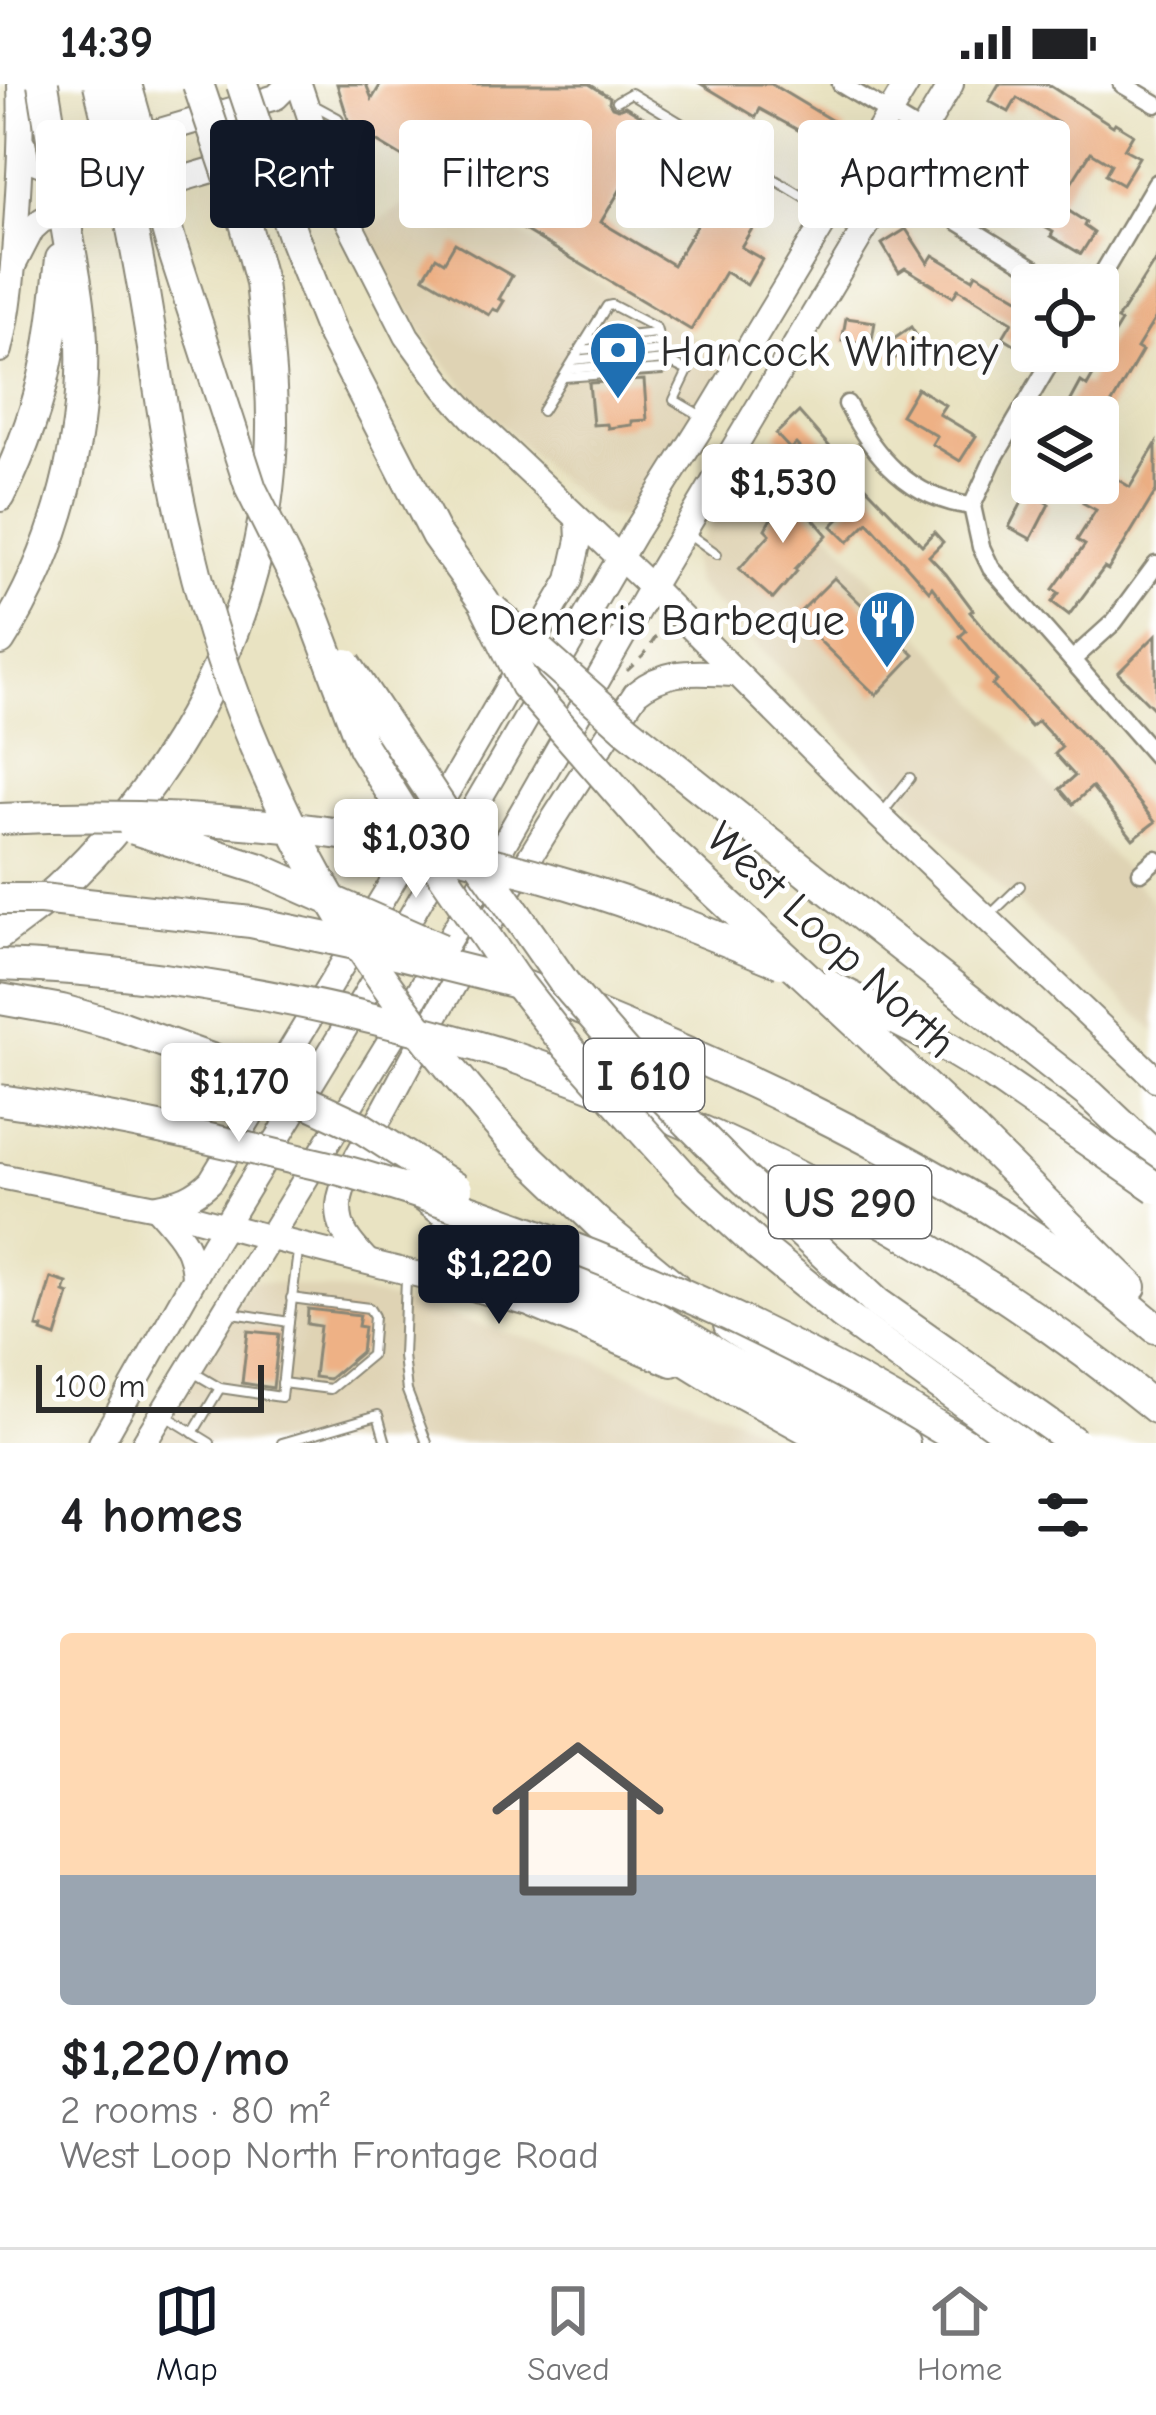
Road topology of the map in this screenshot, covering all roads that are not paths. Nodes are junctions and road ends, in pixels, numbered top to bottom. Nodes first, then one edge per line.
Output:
1 (20, 84) edge
2 (44, 84) edge
3 (99, 84) edge
4 (126, 84) edge
5 (198, 84) edge
6 (242, 84) edge
7 (841, 84) edge
8 (907, 84) edge
9 (951, 84) edge
10 (1122, 84) edge
11 (297, 90) edge
12 (617, 101) dead end
13 (1156, 104) edge
14 (889, 114) junction
15 (50, 120) edge
16 (309, 120) edge
17 (339, 120) edge
18 (885, 120) edge
19 (899, 120) edge
20 (930, 120) edge
21 (22, 142) junction
22 (210, 171) edge
23 (1156, 183) edge
24 (798, 194) edge
25 (65, 228) edge
26 (67, 228) edge
27 (352, 228) edge
28 (821, 228) edge
29 (865, 228) edge
30 (969, 228) edge
31 (1027, 264) edge
32 (1108, 264) edge
33 (6, 266) edge
34 (586, 340) junction
35 (0, 350) edge
36 (580, 350) junction
37 (663, 350) junction
38 (569, 369) junction
39 (1045, 372) edge
40 (847, 404) dead end
41 (542, 411) dead end
42 (706, 419) junction
43 (735, 447) junction
44 (0, 496) edge
45 (972, 506) junction
46 (578, 519) junction
47 (685, 531) junction
48 (718, 554) dead end
49 (620, 560) junction
50 (1156, 565) edge
51 (651, 587) junction
52 (484, 602) junction
53 (313, 614) junction
54 (0, 640) edge
55 (1072, 660) junction
56 (735, 674) junction
57 (1156, 756) edge
58 (910, 778) dead end
59 (9, 813) edge
60 (879, 816) junction
61 (1156, 859) edge
62 (1141, 872) dead end
63 (1020, 886) dead end
64 (0, 899) edge
65 (987, 918) junction
66 (1, 933) edge
67 (0, 965) edge
68 (531, 989) junction
69 (0, 999) edge
70 (1156, 1079) edge
71 (287, 1094) junction
72 (0, 1100) edge
73 (1156, 1156) edge
74 (0, 1176) edge
75 (1156, 1188) edge
76 (156, 1207) junction
77 (225, 1226) junction
78 (271, 1238) junction
79 (300, 1244) junction
80 (365, 1260) junction
81 (406, 1270) junction
82 (194, 1278) junction
83 (291, 1298) junction
84 (225, 1312) junction
85 (1156, 1313) edge
86 (289, 1322) junction
87 (1156, 1328) edge
88 (190, 1370) junction
89 (282, 1383) junction
90 (220, 1388) junction
91 (734, 1390) junction
92 (1156, 1408) edge
93 (162, 1414) junction
94 (116, 1419) junction
95 (194, 1433) junction
96 (146, 1440) edge
97 (101, 1443) edge
98 (210, 1443) edge
99 (282, 1443) edge
100 (386, 1443) edge
101 (427, 1443) edge
102 (827, 1443) edge
103 (866, 1443) edge
104 (904, 1443) edge
105 (965, 1443) edge
106 (1020, 1443) edge
107 (1075, 1443) edge

1 - 21 main road
2 - 15 highway, bridge
3 - 104 highway, bridge
4 - 53 highway, I 610, bridge
5 - 66 highway, bridge
6 - 52 highway, bridge
7 - 14 street
8 - 14 main road
9 - 20 main road
10 - 13 street
11 - 16 main road
11 - 17 lane
11 - 21 main road
12 - 24 lane
14 - 18 main road
14 - 19 street
21 - 33 main road
22 - 33 main road
23 - 32 street
25 - 44 highway
26 - 54 highway
27 - 46 main road
28 - 42 main road
29 - 43 main road
30 - 31 street
33 - 35 main road
34 - 36 lane
34 - 37 lane
34 - 37 lane
36 - 37 lane
36 - 38 lane
37 - 38 lane
37 - 38 lane
37 - 42 lane
38 - 41 lane
39 - 45 street
40 - 45 street
42 - 43 main road
42 - 49 main road
43 - 47 main road
45 - 55 street
46 - 49 main road
46 - 76 main road
47 - 48 lane
47 - 51 main road
49 - 51 main road
49 - 77 main road
50 - 55 street
51 - 56 main road
51 - 78 main road
52 - 73 highway, bridge
52 - 85 highway, West Loop North, bridge
53 - 106 highway, bridge
53 - 107 highway, I 610, bridge
55 - 57 street
56 - 60 main road
56 - 80 main road
58 - 60 lane
59 - 68 highway, bridge
59 - 75 highway, bridge
60 - 65 main road
61 - 62 street
63 - 65 lane
64 - 68 highway, US 290, bridge
65 - 70 main road
67 - 92 highway, US 290, bridge
68 - 87 highway, US 290
69 - 71 highway, bridge
71 - 91 highway, bridge
71 - 103 highway, bridge
72 - 105 highway, bridge
74 - 76 main road
76 - 77 main road
76 - 82 main road
77 - 78 main road
77 - 82 main road
78 - 79 main road
78 - 84 main road
79 - 80 main road
79 - 83 lane
80 - 81 main road
81 - 91 main road
81 - 101 lane
82 - 94 main road
83 - 86 lane
83 - 89 lane
84 - 86 lane
84 - 88 main road
86 - 89 lane
88 - 90 lane
88 - 93 main road
89 - 90 lane
90 - 95 lane
91 - 102 main road
93 - 95 lane
93 - 96 main road
94 - 96 main road
94 - 97 main road
95 - 98 lane
99 - 100 lane

